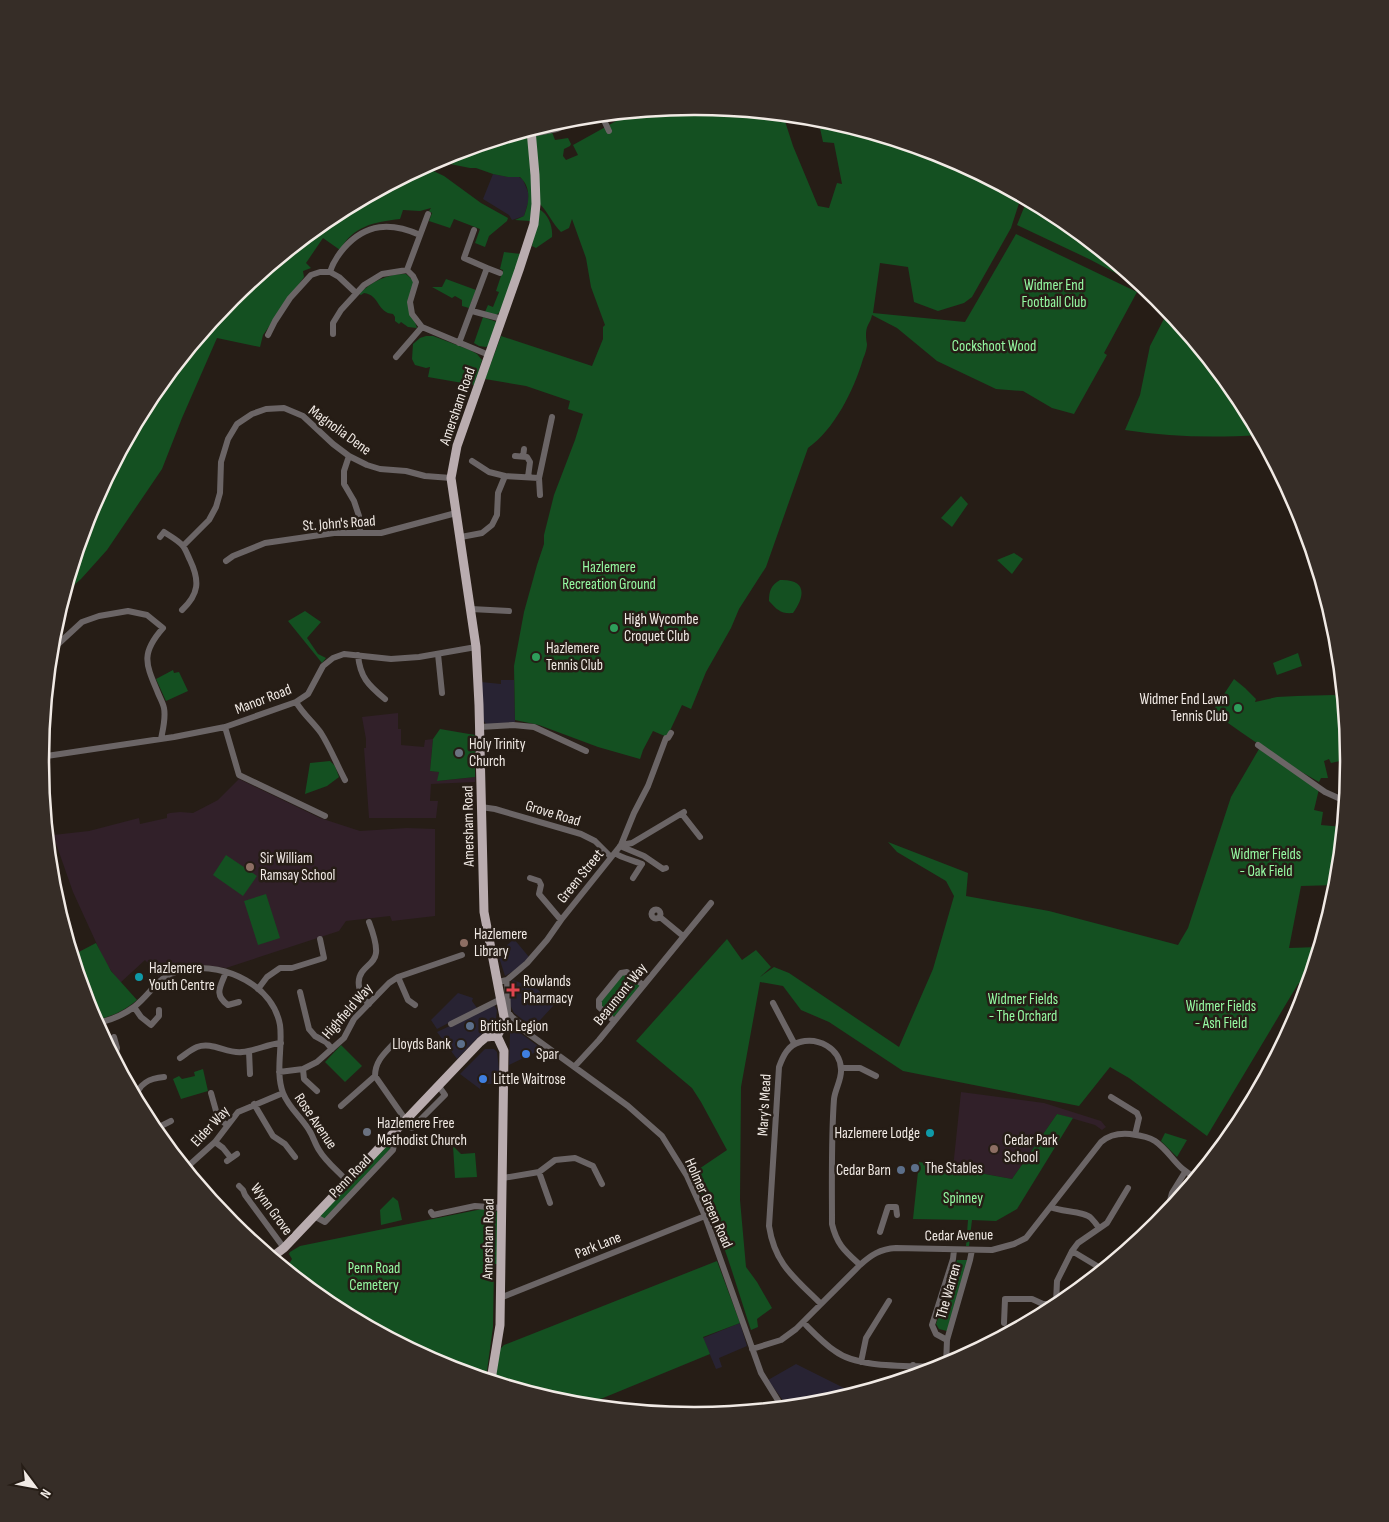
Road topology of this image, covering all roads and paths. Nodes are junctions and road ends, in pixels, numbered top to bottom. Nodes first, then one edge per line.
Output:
1 (605, 122) edge
2 (609, 131) dead end
3 (532, 136) edge
4 (428, 214) dead end
5 (474, 230) dead end
6 (420, 235) junction
7 (487, 268) junction
8 (407, 270) junction
9 (330, 272) junction
10 (500, 273) dead end
11 (356, 293) junction
12 (472, 310) junction
13 (502, 320) junction
14 (422, 327) junction
15 (332, 334) dead end
16 (268, 335) dead end
17 (459, 343) junction
18 (490, 355) junction
19 (396, 358) dead end
20 (552, 417) dead end
21 (349, 456) junction
22 (515, 456) dead end
23 (472, 460) dead end
24 (505, 476) junction
25 (528, 477) junction
26 (451, 478) junction
27 (539, 478) junction
28 (540, 495) dead end
29 (456, 513) junction
30 (360, 533) junction
31 (160, 537) dead end
32 (461, 537) junction
33 (183, 546) junction
34 (226, 561) dead end
35 (471, 609) junction
36 (182, 610) dead end
37 (509, 611) dead end
38 (60, 643) edge
39 (476, 647) junction
40 (438, 654) junction
41 (358, 655) junction
42 (442, 693) dead end
43 (385, 699) dead end
44 (296, 702) junction
45 (225, 727) junction
46 (480, 727) junction
47 (670, 733) dead end
48 (161, 739) junction
49 (665, 740) junction
50 (672, 743) dead end
51 (1258, 745) dead end
52 (586, 751) dead end
53 (49, 756) edge
54 (345, 780) dead end
55 (1339, 798) edge
56 (481, 807) junction
57 (325, 816) dead end
58 (700, 837) dead end
59 (621, 846) junction
60 (613, 855) junction
61 (666, 868) dead end
62 (530, 878) dead end
63 (633, 878) dead end
64 (711, 903) dead end
65 (660, 917) dead end
66 (561, 920) junction
67 (369, 922) dead end
68 (683, 936) junction
69 (320, 939) dead end
70 (462, 955) dead end
71 (226, 972) junction
72 (398, 977) junction
73 (503, 981) junction
74 (643, 985) junction
75 (258, 989) junction
76 (300, 992) dead end
77 (500, 999) junction
78 (239, 1002) dead end
79 (772, 1003) dead end
80 (368, 1004) junction
81 (415, 1005) dead end
82 (134, 1007) junction
83 (159, 1010) dead end
84 (614, 1021) junction
85 (104, 1022) edge
86 (505, 1022) junction
87 (450, 1024) dead end
88 (523, 1029) junction
89 (497, 1036) junction
90 (114, 1037) dead end
91 (396, 1041) dead end
92 (280, 1043) junction
93 (794, 1043) junction
94 (332, 1049) junction
95 (117, 1051) edge
96 (249, 1051) junction
97 (180, 1058) dead end
98 (575, 1066) junction
99 (841, 1068) junction
100 (303, 1069) junction
101 (279, 1072) junction
102 (250, 1074) dead end
103 (375, 1076) junction
104 (876, 1076) dead end
105 (164, 1077) dead end
106 (138, 1089) edge
107 (317, 1091) dead end
108 (282, 1093) junction
109 (211, 1094) dead end
110 (1111, 1097) dead end
111 (254, 1104) junction
112 (341, 1106) dead end
113 (171, 1121) dead end
114 (403, 1121) junction
115 (227, 1125) junction
116 (162, 1126) edge
117 (1135, 1134) junction
118 (388, 1137) junction
119 (215, 1142) junction
120 (237, 1154) dead end
121 (294, 1156) dead end
122 (190, 1164) edge
123 (539, 1172) junction
124 (1186, 1172) junction
125 (1190, 1174) edge
126 (503, 1178) junction
127 (347, 1181) junction
128 (602, 1184) dead end
129 (239, 1186) dead end
130 (1128, 1188) dead end
131 (1171, 1197) edge
132 (550, 1202) dead end
133 (1051, 1207) junction
134 (502, 1208) junction
135 (431, 1212) dead end
136 (897, 1215) dead end
137 (314, 1216) junction
138 (705, 1216) junction
139 (1099, 1228) junction
140 (880, 1232) dead end
141 (284, 1248) junction
142 (954, 1250) junction
143 (972, 1250) junction
144 (1072, 1252) junction
145 (277, 1253) edge
146 (860, 1265) junction
147 (1097, 1266) edge
148 (1058, 1295) edge
149 (500, 1298) junction
150 (889, 1301) dead end
151 (821, 1304) junction
152 (1043, 1304) edge
153 (804, 1322) junction
154 (1004, 1323) dead end
155 (947, 1340) junction
156 (752, 1349) junction
157 (946, 1356) edge
158 (861, 1362) junction
159 (913, 1365) junction
160 (920, 1366) edge
161 (913, 1368) edge
162 (492, 1374) edge
163 (778, 1401) edge

1 - 2 street
3 - 13 main road, Amersham Road
4 - 6 street
5 - 7 street
6 - 8 street
6 - 9 street
7 - 10 street
7 - 12 street
8 - 11 street
8 - 14 street
9 - 11 street
9 - 16 street
11 - 15 street
12 - 13 street
12 - 17 street
13 - 18 main road, Amersham Road
14 - 17 street
14 - 19 street
17 - 18 street
18 - 26 main road, Amersham Road
20 - 27 street
21 - 26 street, Magnolia Dene
21 - 30 street
21 - 33 street, Magnolia Dene
22 - 25 street
23 - 24 street
24 - 25 street
24 - 32 street
25 - 27 street
26 - 29 main road, Amersham Road
27 - 28 street
29 - 30 street, St. John's Road
29 - 32 main road, Amersham Road
30 - 34 street, St. John's Road
31 - 33 street
32 - 35 main road, Amersham Road
33 - 36 street
35 - 37 street
35 - 39 main road, Amersham Road
38 - 48 street
39 - 40 street, Manor Road
39 - 46 main road, Amersham Road
40 - 41 street, Manor Road
40 - 42 street
41 - 43 street
41 - 44 street, Manor Road
44 - 45 street, Manor Road
44 - 54 street
45 - 48 street, Manor Road
45 - 57 street
46 - 52 street
46 - 56 main road, Amersham Road
47 - 49 street, Green Street
48 - 53 street, Manor Road
49 - 50 street
49 - 59 street, Green Street
51 - 55 street
56 - 60 street, Grove Road
56 - 73 main road, Amersham Road
58 - 59 street
59 - 60 street, Green Street
59 - 61 street
60 - 63 street, Grove Road
60 - 66 street, Green Street
62 - 66 street
64 - 68 street, Beaumont Way
65 - 68 street
66 - 73 street, Green Street
67 - 80 street
68 - 74 street, Beaumont Way
69 - 75 street
70 - 72 street, Highfield Way
71 - 75 street, Rose Avenue
71 - 78 street
71 - 82 street, Rose Avenue
72 - 80 street, Highfield Way
72 - 81 street
73 - 77 main road, Amersham Road
73 - 88 street
74 - 84 street, Beaumont Way
74 - 84 street
75 - 92 street, Rose Avenue
76 - 94 street
77 - 86 main road, Amersham Road
77 - 87 street
79 - 93 street
80 - 94 street, Highfield Way
82 - 83 street
82 - 85 street, Rose Avenue
84 - 98 street, Beaumont Way
86 - 88 street, Holmer Green Road
86 - 89 main road
88 - 98 street, Holmer Green Road
89 - 114 main road, Penn Road
89 - 126 main road, Amersham Road
90 - 95 street
91 - 103 street
92 - 96 street
92 - 101 street, Rose Avenue
93 - 99 street
93 - 151 street, Mary's Mead
94 - 100 street, Highfield Way
96 - 97 street
96 - 102 street
98 - 138 street, Holmer Green Road
99 - 104 street
99 - 146 street
100 - 101 street, Highfield Way
100 - 107 street
101 - 108 street, Rose Avenue
103 - 112 street
103 - 114 street
105 - 106 street
108 - 111 street, Elder Way
108 - 127 street, Rose Avenue
109 - 115 street
110 - 117 street
111 - 115 street, Elder Way
111 - 121 street
113 - 116 street
114 - 118 main road, Penn Road
115 - 119 street, Elder Way
117 - 124 street, Cedar Avenue
117 - 133 street, Cedar Avenue
118 - 127 main road, Penn Road
118 - 137 street, Penn Road
119 - 120 street
119 - 122 street, Elder Way
123 - 126 street
123 - 128 street
123 - 132 street
124 - 125 street, Cedar Avenue
124 - 131 street
126 - 134 main road, Amersham Road
127 - 137 main road, Penn Road
129 - 141 street, Wynn Grove
130 - 139 street
133 - 139 street
133 - 143 street, Cedar Avenue
134 - 135 street
134 - 149 main road, Amersham Road
136 - 140 street
137 - 141 main road, Penn Road
138 - 149 street, Park Lane
138 - 156 street, Holmer Green Road
139 - 144 street
141 - 145 main road, Penn Road
142 - 143 street, Cedar Avenue
142 - 146 street, Cedar Avenue
142 - 155 street, The Warren
143 - 155 street, The Warren
144 - 147 street
144 - 148 street
146 - 151 street, Cedar Avenue
149 - 162 main road, Amersham Road
150 - 158 street
151 - 153 street, Cedar Avenue
152 - 154 street
153 - 156 street, Cedar Avenue
153 - 158 street
155 - 157 street, The Warren
156 - 163 street, Holmer Green Road
158 - 159 street
159 - 160 street
159 - 161 street

